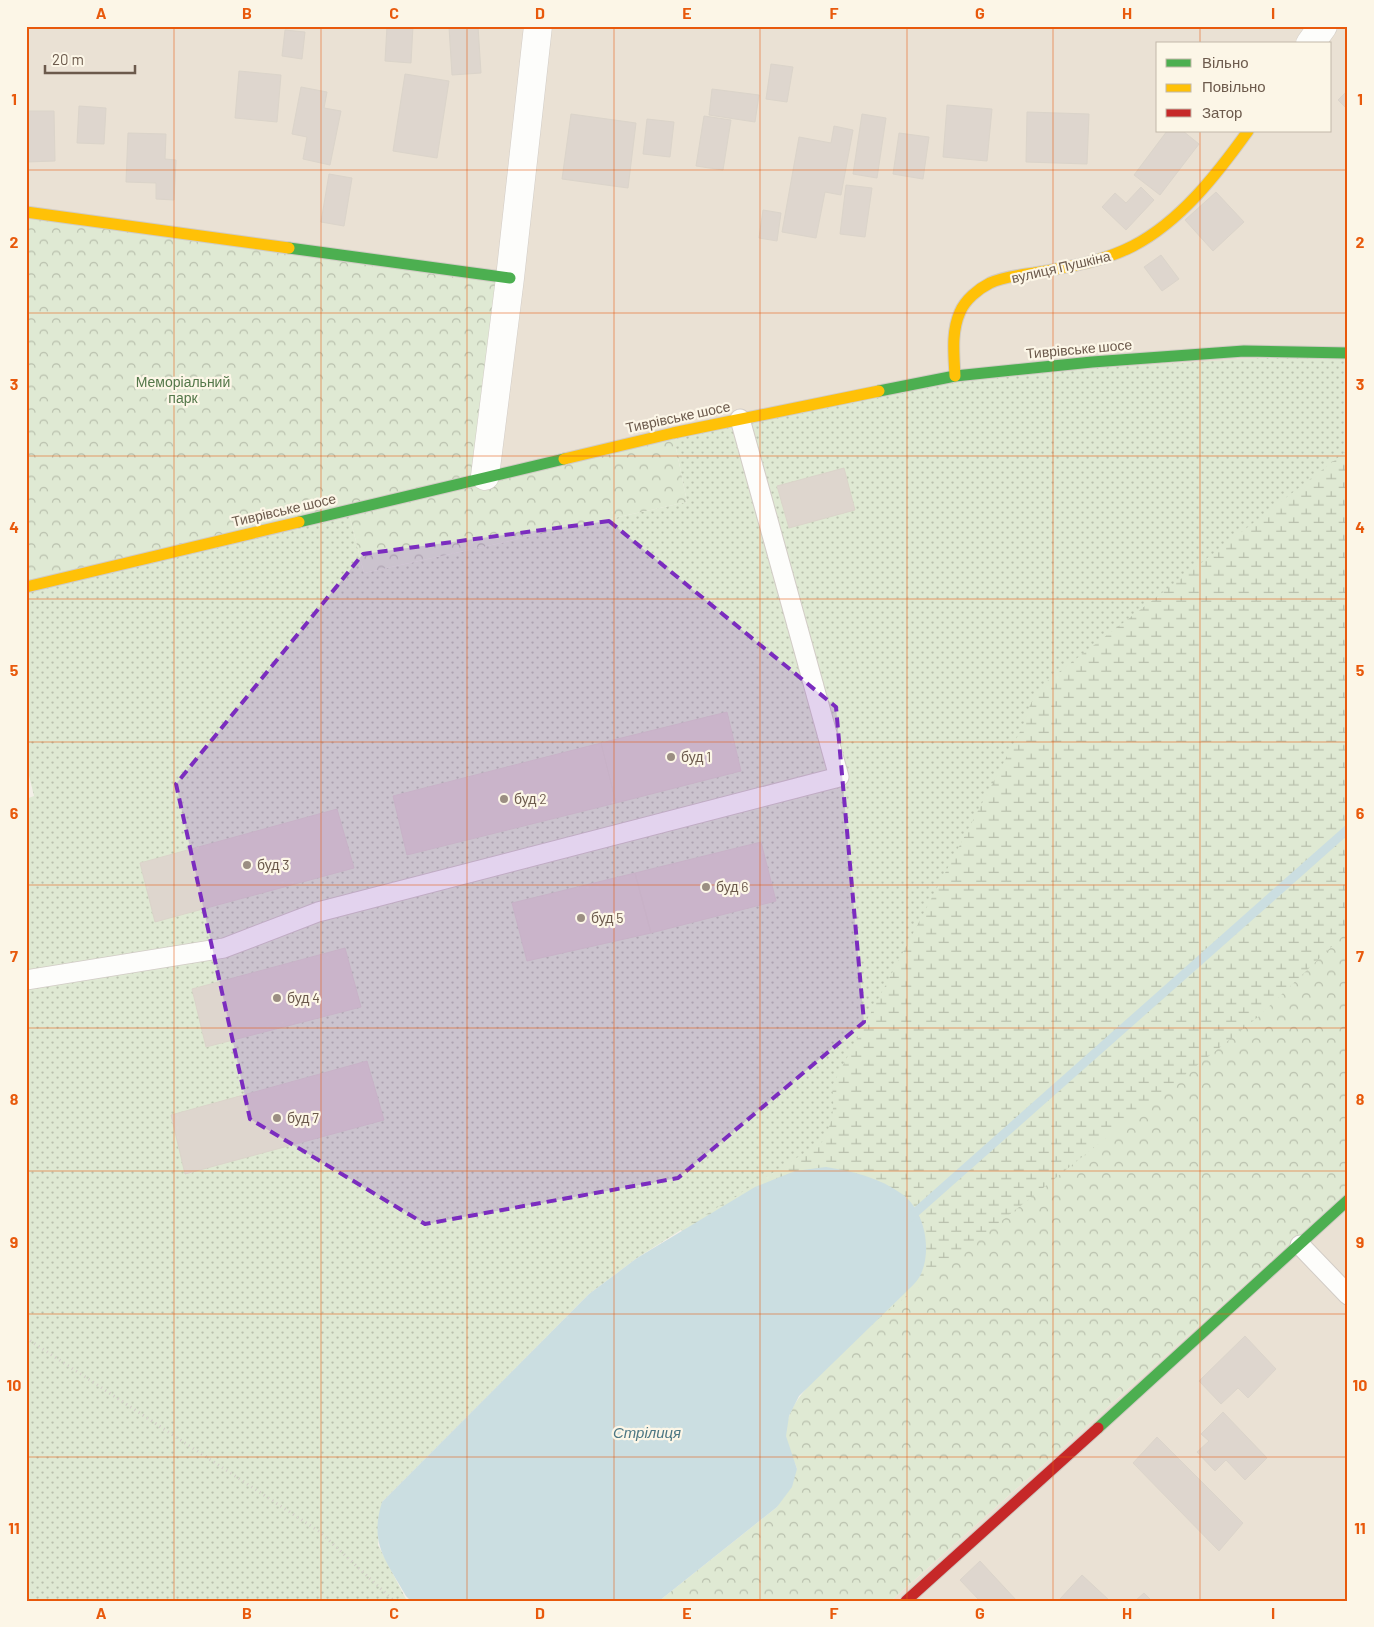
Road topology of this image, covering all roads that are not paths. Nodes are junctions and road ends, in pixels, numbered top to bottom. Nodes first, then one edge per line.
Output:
1 (538, 26) edge
2 (1323, 26) edge
3 (1311, 42) edge
4 (1247, 132) edge
5 (26, 212) edge
6 (510, 278) junction
7 (1348, 353) edge
8 (955, 376) junction
9 (740, 419) junction
10 (485, 476) junction
11 (26, 587) edge
12 (26, 980) edge
13 (1348, 1200) edge
14 (1300, 1245) junction
15 (1348, 1295) edge
16 (906, 1601) edge

1 - 6 street
2 - 3 street
4 - 8 street, вулиця Пушкіна
5 - 6 street
6 - 10 street
7 - 8 street, Тиврівське шосе
8 - 9 street, Тиврівське шосе
9 - 10 street, Тиврівське шосе
9 - 12 lane
10 - 11 street, Тиврівське шосе
13 - 14 street
14 - 15 lane
14 - 16 street

